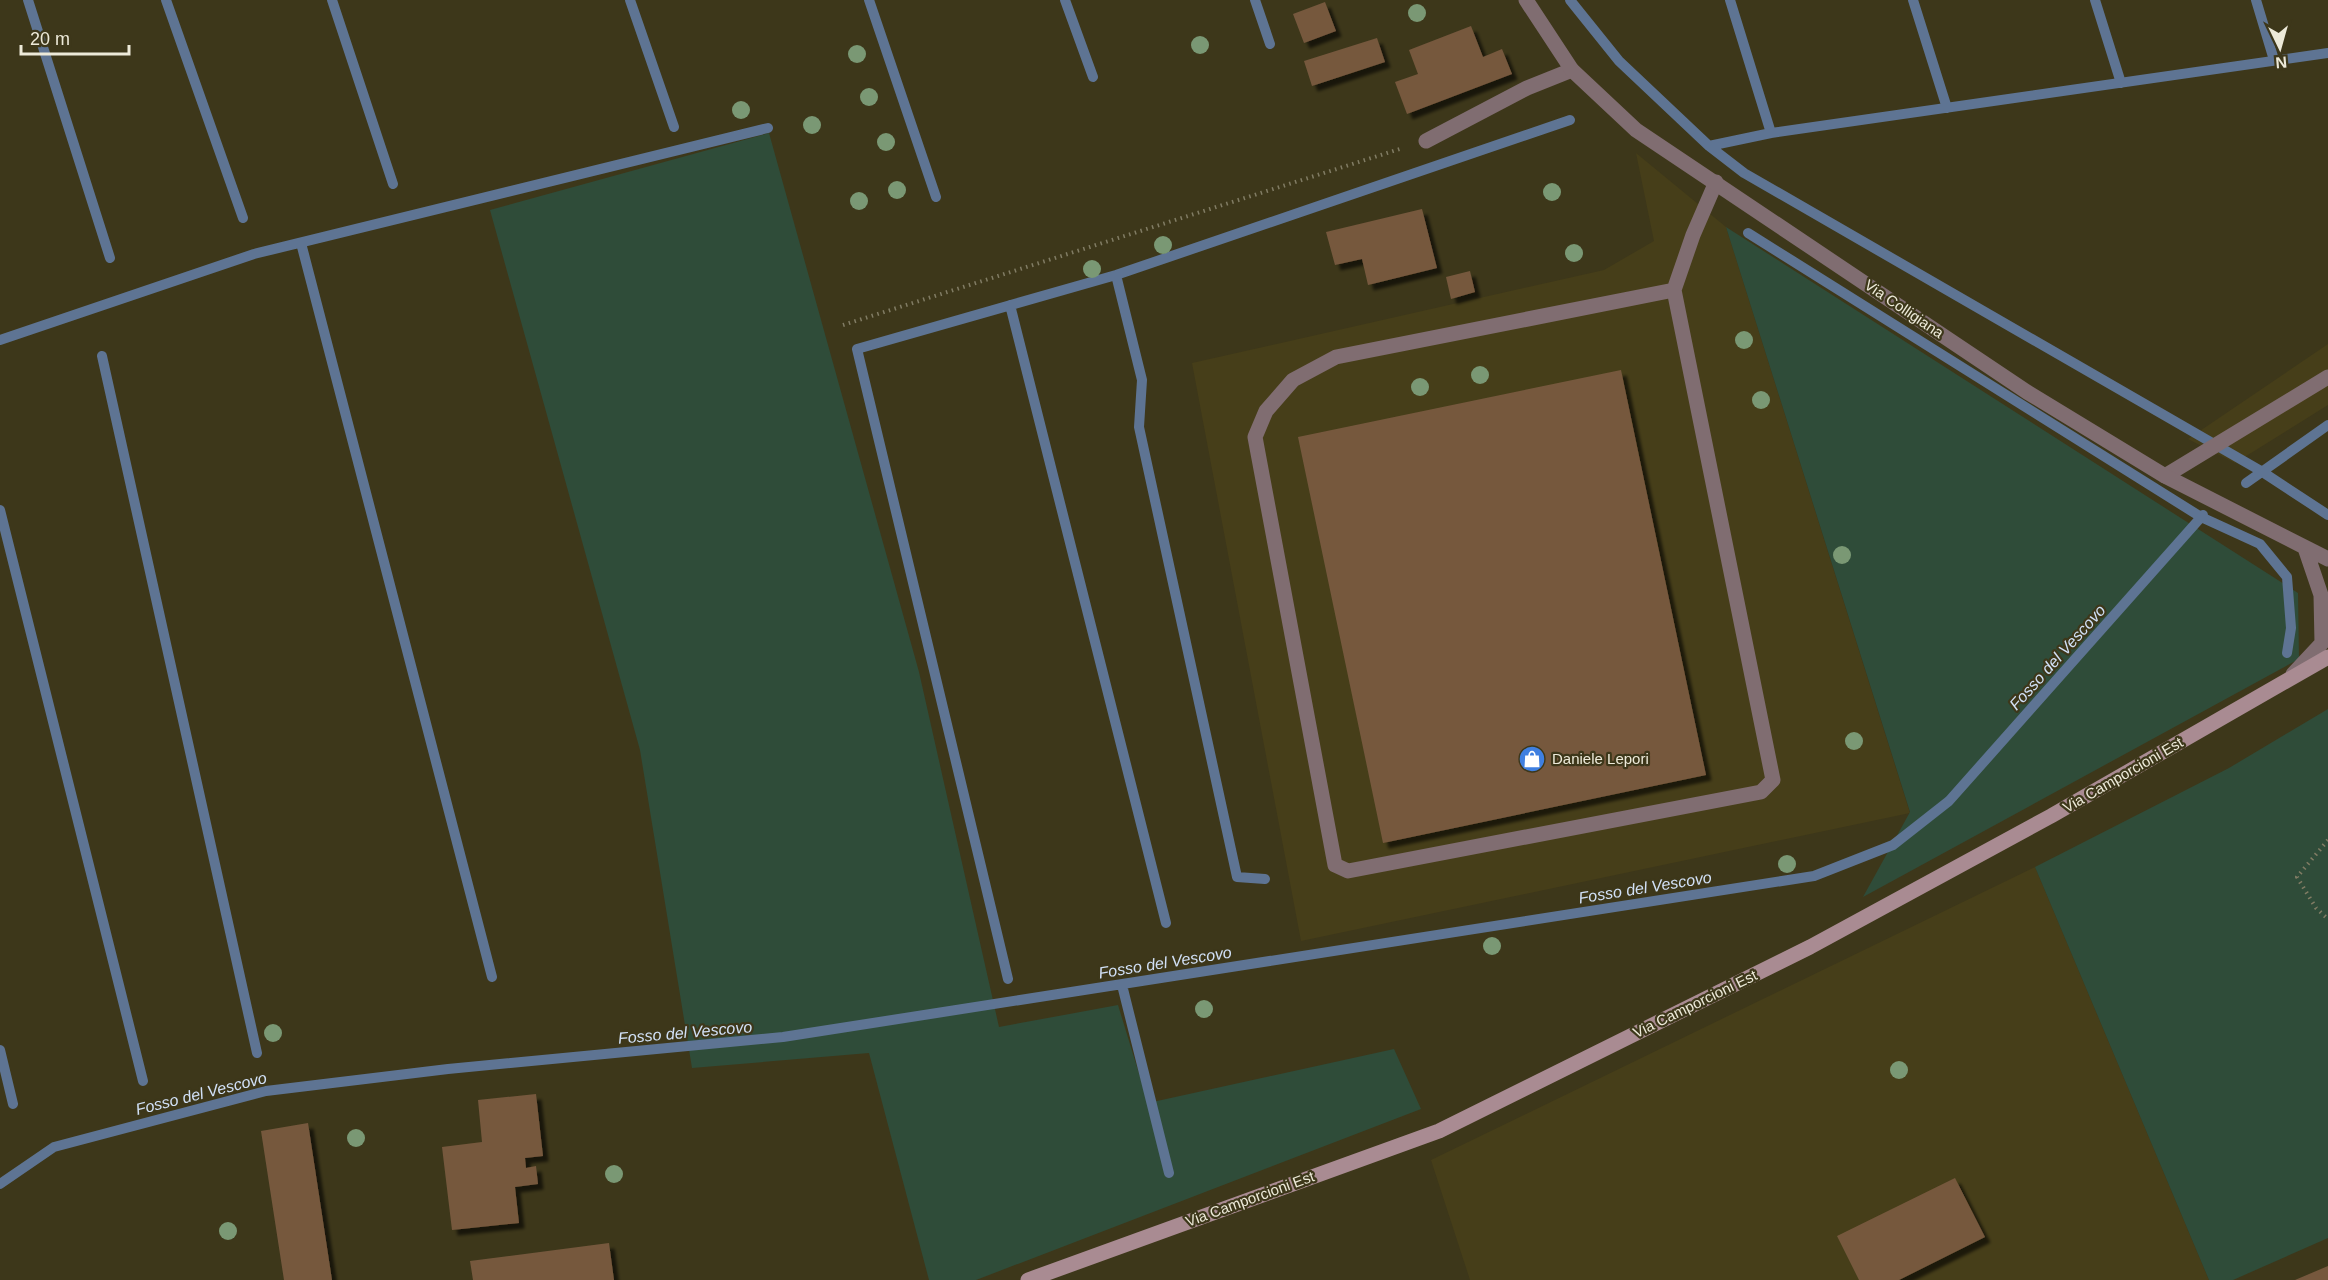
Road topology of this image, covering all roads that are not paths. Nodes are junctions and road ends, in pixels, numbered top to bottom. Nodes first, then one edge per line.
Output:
1 (1526, 0) edge
2 (1572, 70) junction
3 (1426, 141) road end
4 (1716, 182) junction
5 (1674, 290) junction
6 (2328, 377) edge
7 (2165, 476) junction
8 (2305, 548) junction
9 (2328, 560) edge
10 (2328, 657) edge
11 (2288, 680) junction
12 (1028, 1280) edge

1 - 2 street, Via Colligiana
2 - 3 street
2 - 4 street, Via Colligiana
4 - 5 street
4 - 7 street, Via Colligiana
5 - 5 street
6 - 7 street
7 - 8 street, Via Colligiana
8 - 9 street, Via Colligiana
8 - 11 street
10 - 11 main road, Via Camporcioni Est
11 - 12 main road, Via Camporcioni Est

